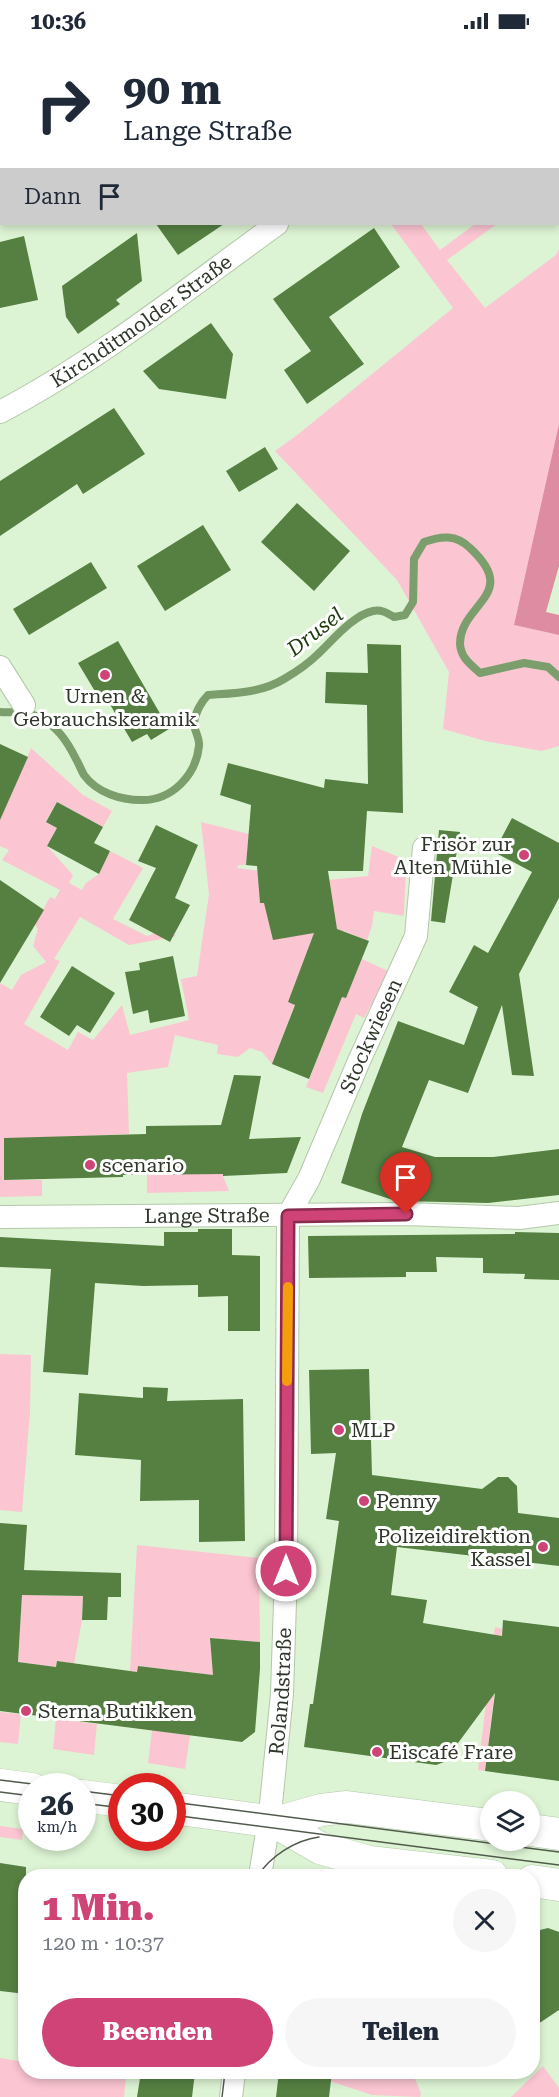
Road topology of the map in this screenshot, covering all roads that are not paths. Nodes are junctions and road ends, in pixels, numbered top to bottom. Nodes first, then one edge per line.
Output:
1 (277, 225) edge
2 (0, 412) edge
3 (0, 667) edge
4 (24, 705) dead end
5 (424, 848) dead end
6 (559, 1213) edge
7 (288, 1216) junction
8 (0, 1217) edge
9 (0, 1785) edge
10 (18, 1787) edge
11 (186, 1810) edge
12 (269, 1821) junction
13 (480, 1824) edge
14 (540, 1831) edge
15 (559, 1834) edge
16 (261, 1869) edge
17 (430, 1869) edge
18 (540, 1882) edge
19 (559, 1885) edge
20 (233, 2079) edge
21 (231, 2097) edge

1 - 2 street, Kirchditmolder Straße
3 - 4 street
5 - 7 street, Stockwiesen
6 - 7 street, Lange Straße
7 - 8 street, Lange Straße
7 - 12 street, Rolandstraße
9 - 10 main road
11 - 12 main road
12 - 13 main road
12 - 16 street, Rolandstraße
12 - 17 main road
14 - 15 main road
18 - 19 main road
20 - 21 street

